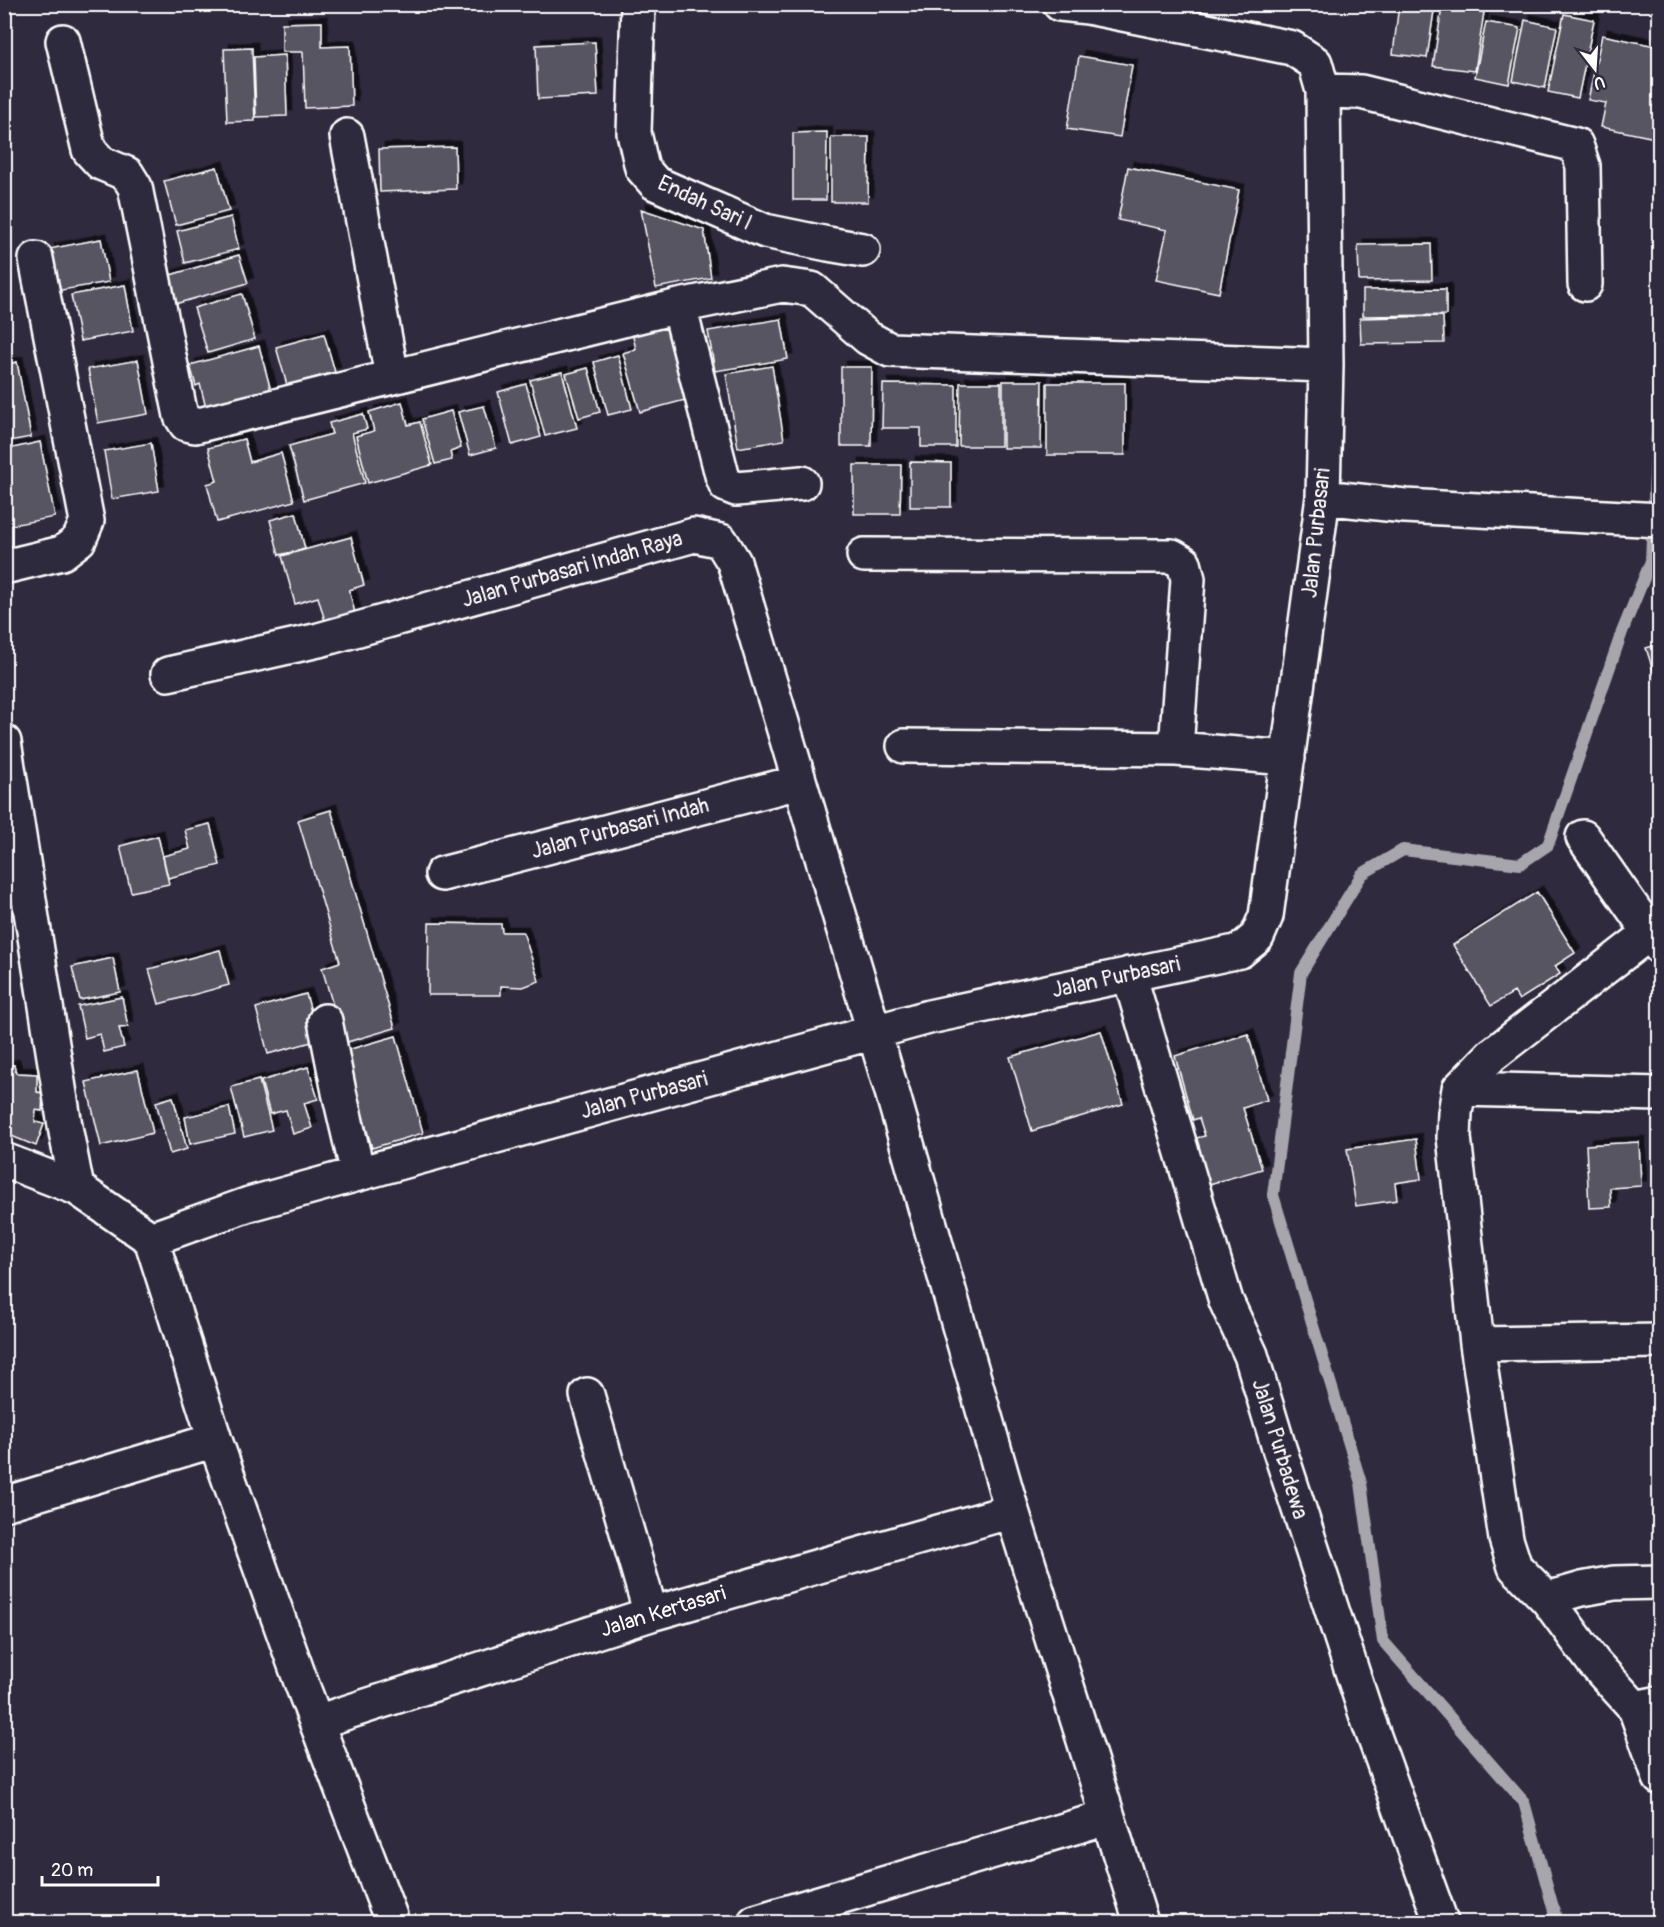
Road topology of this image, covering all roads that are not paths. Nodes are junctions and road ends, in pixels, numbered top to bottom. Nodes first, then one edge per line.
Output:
1 (638, 4) edge
2 (1060, 4) edge
3 (63, 41) dead end
4 (1323, 91) junction
5 (347, 136) dead end
6 (863, 250) dead end
7 (36, 260) dead end
8 (1584, 284) dead end
9 (679, 306) junction
10 (1326, 365) junction
11 (392, 376) junction
12 (802, 483) dead end
13 (1323, 497) junction
14 (1659, 520) edge
15 (864, 555) dead end
16 (4, 567) edge
17 (168, 674) dead end
18 (4, 742) edge
19 (904, 746) dead end
20 (1176, 749) junction
21 (1288, 758) junction
22 (799, 782) junction
23 (1583, 837) dead end
24 (442, 874) dead end
25 (1655, 940) edge
26 (1129, 974) junction
27 (325, 1021) dead end
28 (874, 1032) junction
29 (1459, 1089) junction
30 (1659, 1094) edge
31 (4, 1160) edge
32 (358, 1174) junction
33 (77, 1188) junction
34 (151, 1239) junction
35 (1659, 1341) edge
36 (1477, 1344) junction
37 (587, 1395) dead end
38 (215, 1440) junction
39 (4, 1504) edge
40 (1012, 1510) junction
41 (1659, 1582) edge
42 (1547, 1599) junction
43 (651, 1614) junction
44 (1647, 1705) edge
45 (317, 1722) junction
46 (1659, 1778) edge
47 (1108, 1816) junction
48 (391, 1923) edge
49 (755, 1923) edge
50 (1141, 1923) edge
51 (1441, 1923) edge

1 - 6 street, Endah Sari I
2 - 4 street, Jalan Purbasari
3 - 11 street
4 - 8 street
4 - 10 street, Jalan Purbasari
5 - 11 street
7 - 16 street
9 - 10 street
9 - 11 street
9 - 12 street
10 - 13 street, Jalan Purbasari
13 - 14 street
13 - 21 street, Jalan Purbasari
15 - 20 street
17 - 22 street, Jalan Purbasari Indah Raya
18 - 33 street
19 - 20 street
20 - 21 street
21 - 26 street, Jalan Purbasari
22 - 24 street, Jalan Purbasari Indah
22 - 28 street, Jalan Purbasari Indah Raya
23 - 25 street
25 - 29 street
26 - 28 street, Jalan Purbasari
26 - 51 street, Jalan Purbadewa
27 - 32 street
28 - 32 street, Jalan Purbasari
28 - 40 street, Jalan Purbasari Indah Raya
29 - 30 street
29 - 36 street
31 - 33 street
32 - 34 street, Jalan Purbasari
33 - 34 street
34 - 38 street
35 - 36 street
36 - 42 street
37 - 43 street
38 - 39 street
38 - 45 street
40 - 43 street, Jalan Kertasari
40 - 47 street, Jalan Purbasari Indah Raya
41 - 42 street
42 - 44 street
43 - 45 street, Jalan Kertasari
44 - 46 street
45 - 48 street
47 - 49 street
47 - 50 street, Jalan Purbasari Indah Raya

